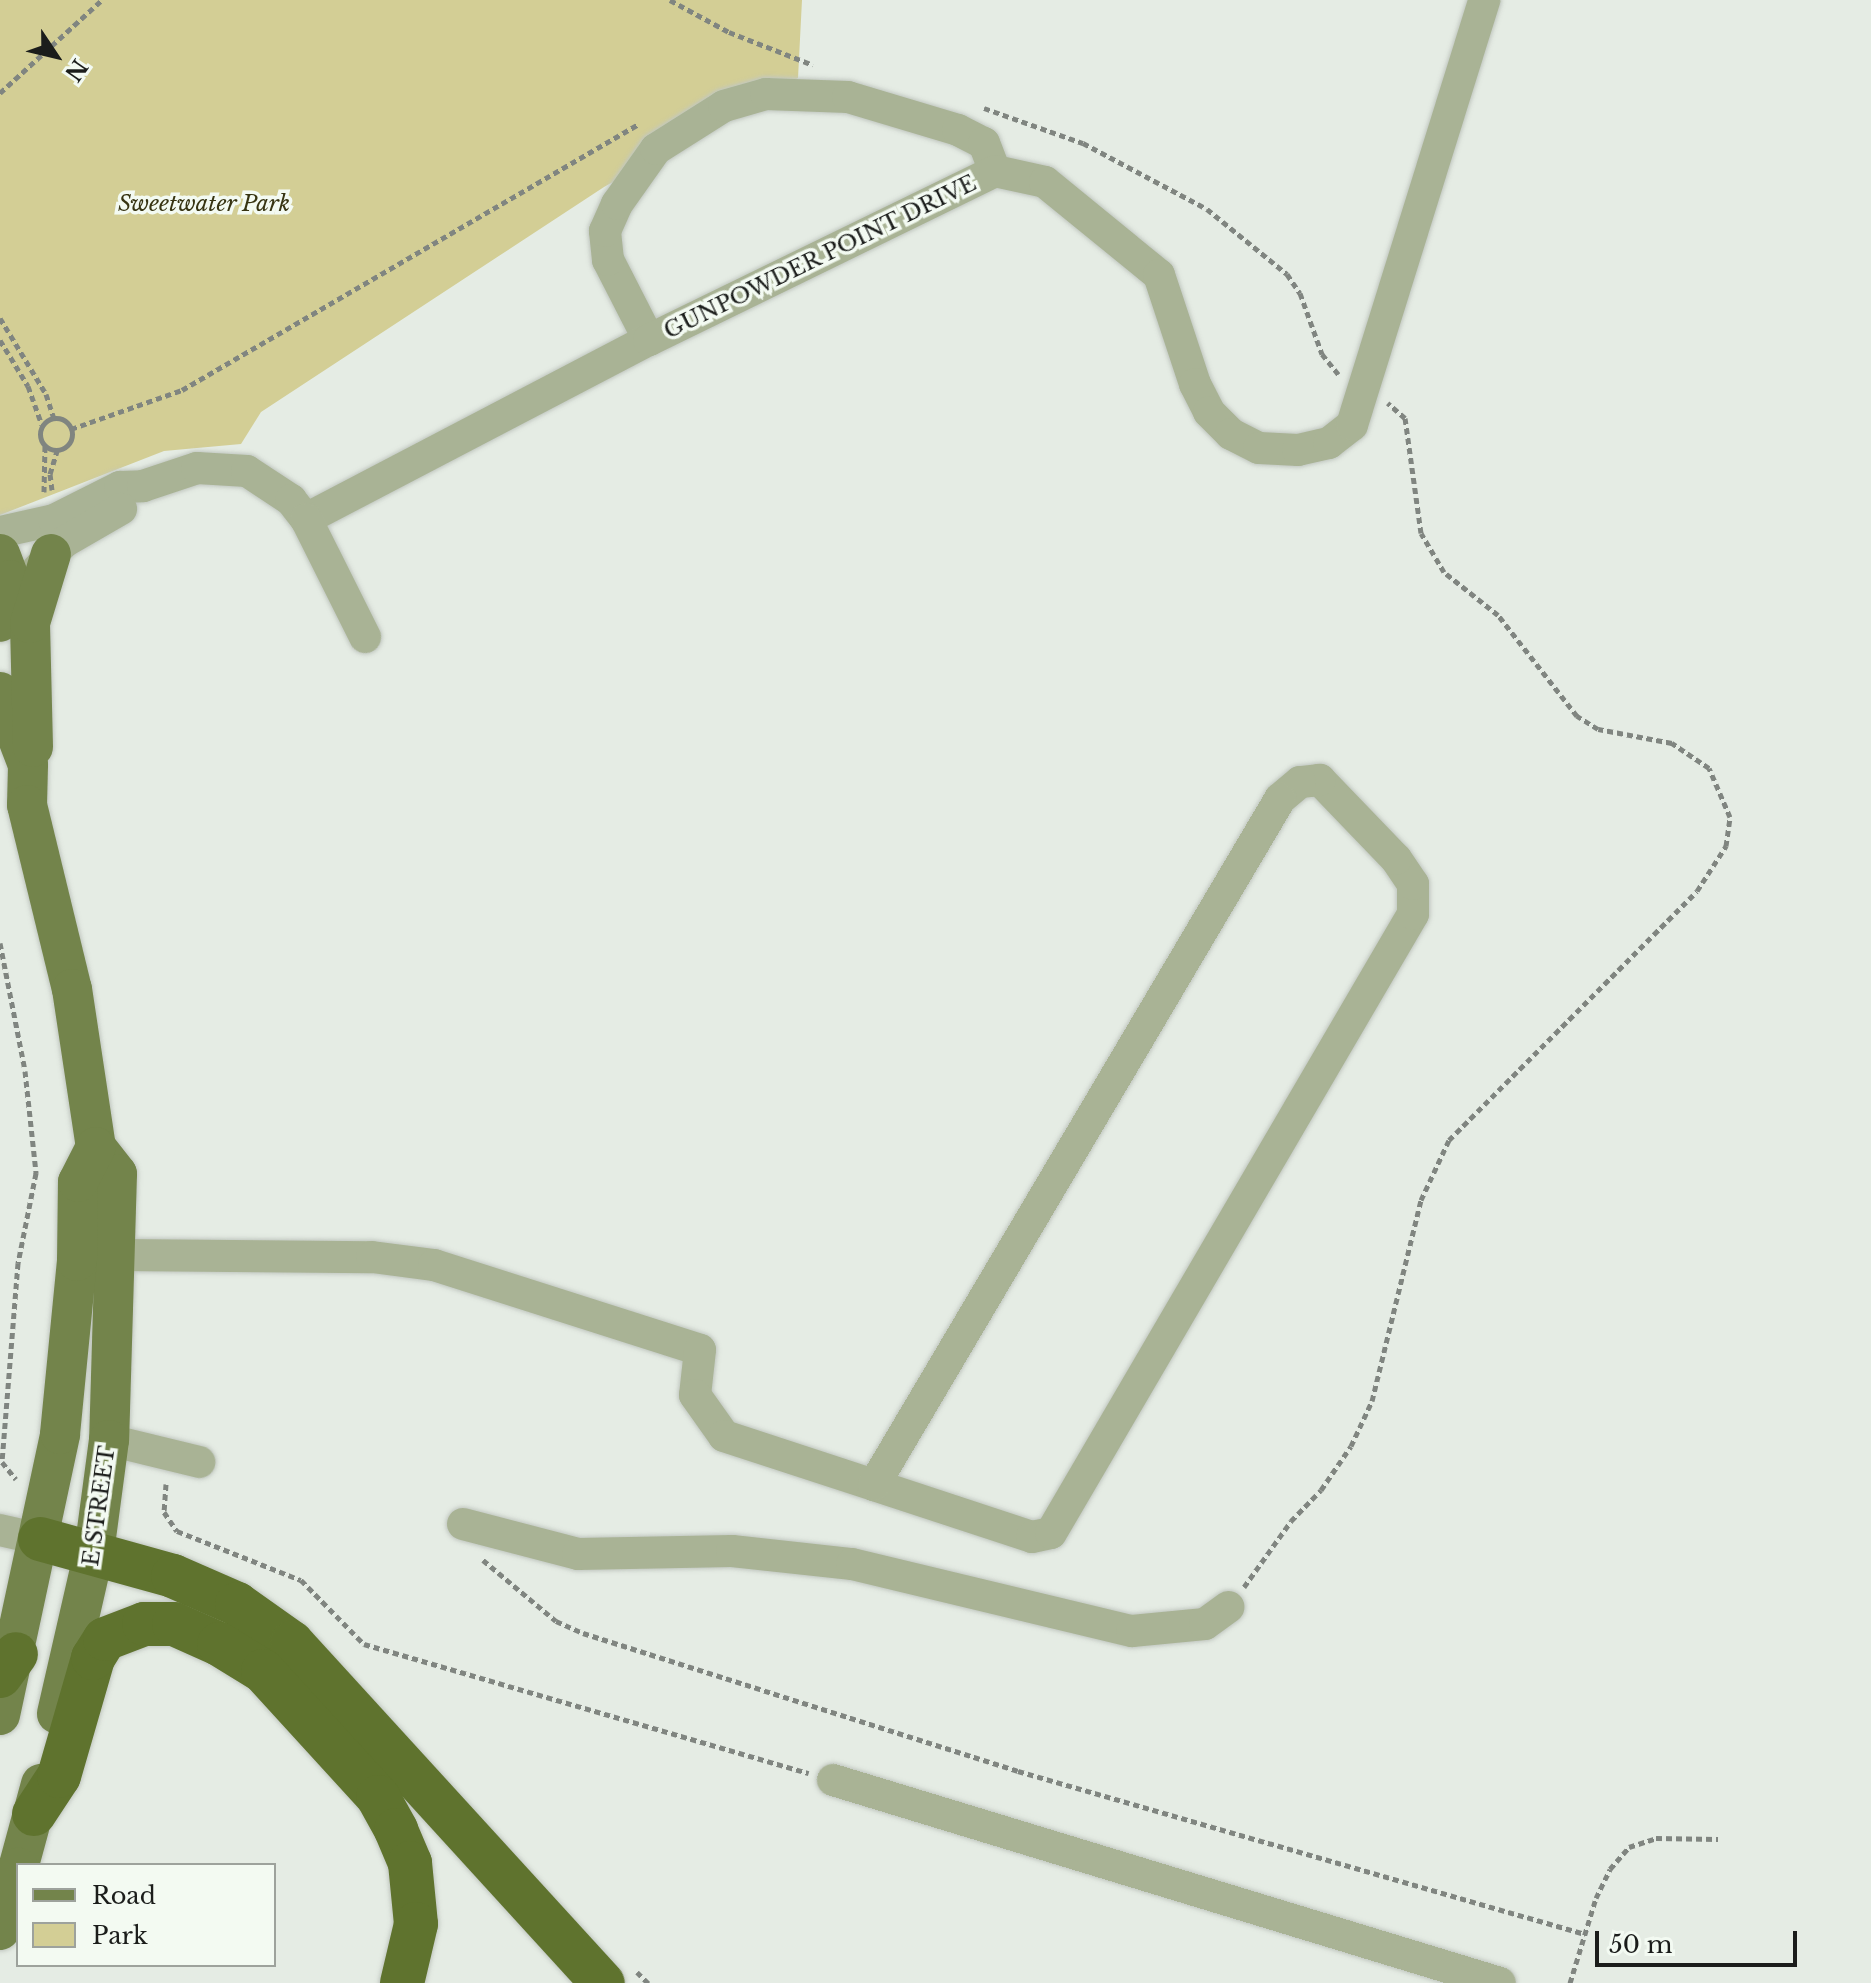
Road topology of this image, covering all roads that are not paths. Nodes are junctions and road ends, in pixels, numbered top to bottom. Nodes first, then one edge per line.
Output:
1 (1484, 0) edge
2 (995, 171) junction
3 (649, 340) junction
4 (143, 486) junction
5 (306, 519) junction
6 (0, 532) edge
7 (0, 554) edge
8 (51, 554) junction
9 (4, 612) edge
10 (365, 637) dead end
11 (0, 692) edge
12 (13, 792) edge
13 (50, 893) junction
14 (96, 1147) junction
15 (119, 1255) junction
16 (109, 1440) junction
17 (199, 1462) dead end
18 (874, 1485) junction
19 (463, 1524) dead end
20 (20, 1534) edge
21 (94, 1552) junction
22 (1228, 1607) road end
23 (8, 1665) edge
24 (0, 1715) edge
25 (833, 1780) road end
26 (34, 1814) junction
27 (19, 1863) edge
28 (16, 1873) edge
29 (0, 1930) edge
30 (402, 1983) edge
31 (603, 1983) edge
32 (1500, 1983) edge

1 - 2 street, GUNPOWDER POINT DRIVE
2 - 3 street, GUNPOWDER POINT DRIVE
2 - 3 street
3 - 5 street, GUNPOWDER POINT DRIVE
4 - 5 street
4 - 6 street
4 - 8 street
5 - 10 street
7 - 9 main road
8 - 9 street
8 - 13 main road
11 - 12 main road, E STREET
12 - 13 main road, E STREET
13 - 14 main road, E STREET
14 - 15 main road, E STREET
14 - 20 main road
15 - 16 main road, E STREET
15 - 18 street
16 - 17 street
16 - 21 main road, E STREET
18 - 18 street
19 - 22 street
20 - 21 highway
20 - 23 main road
21 - 26 main road, E STREET
21 - 31 highway
23 - 24 main road
25 - 32 street
26 - 27 main road, E STREET
26 - 30 highway
28 - 29 main road, E STREET

